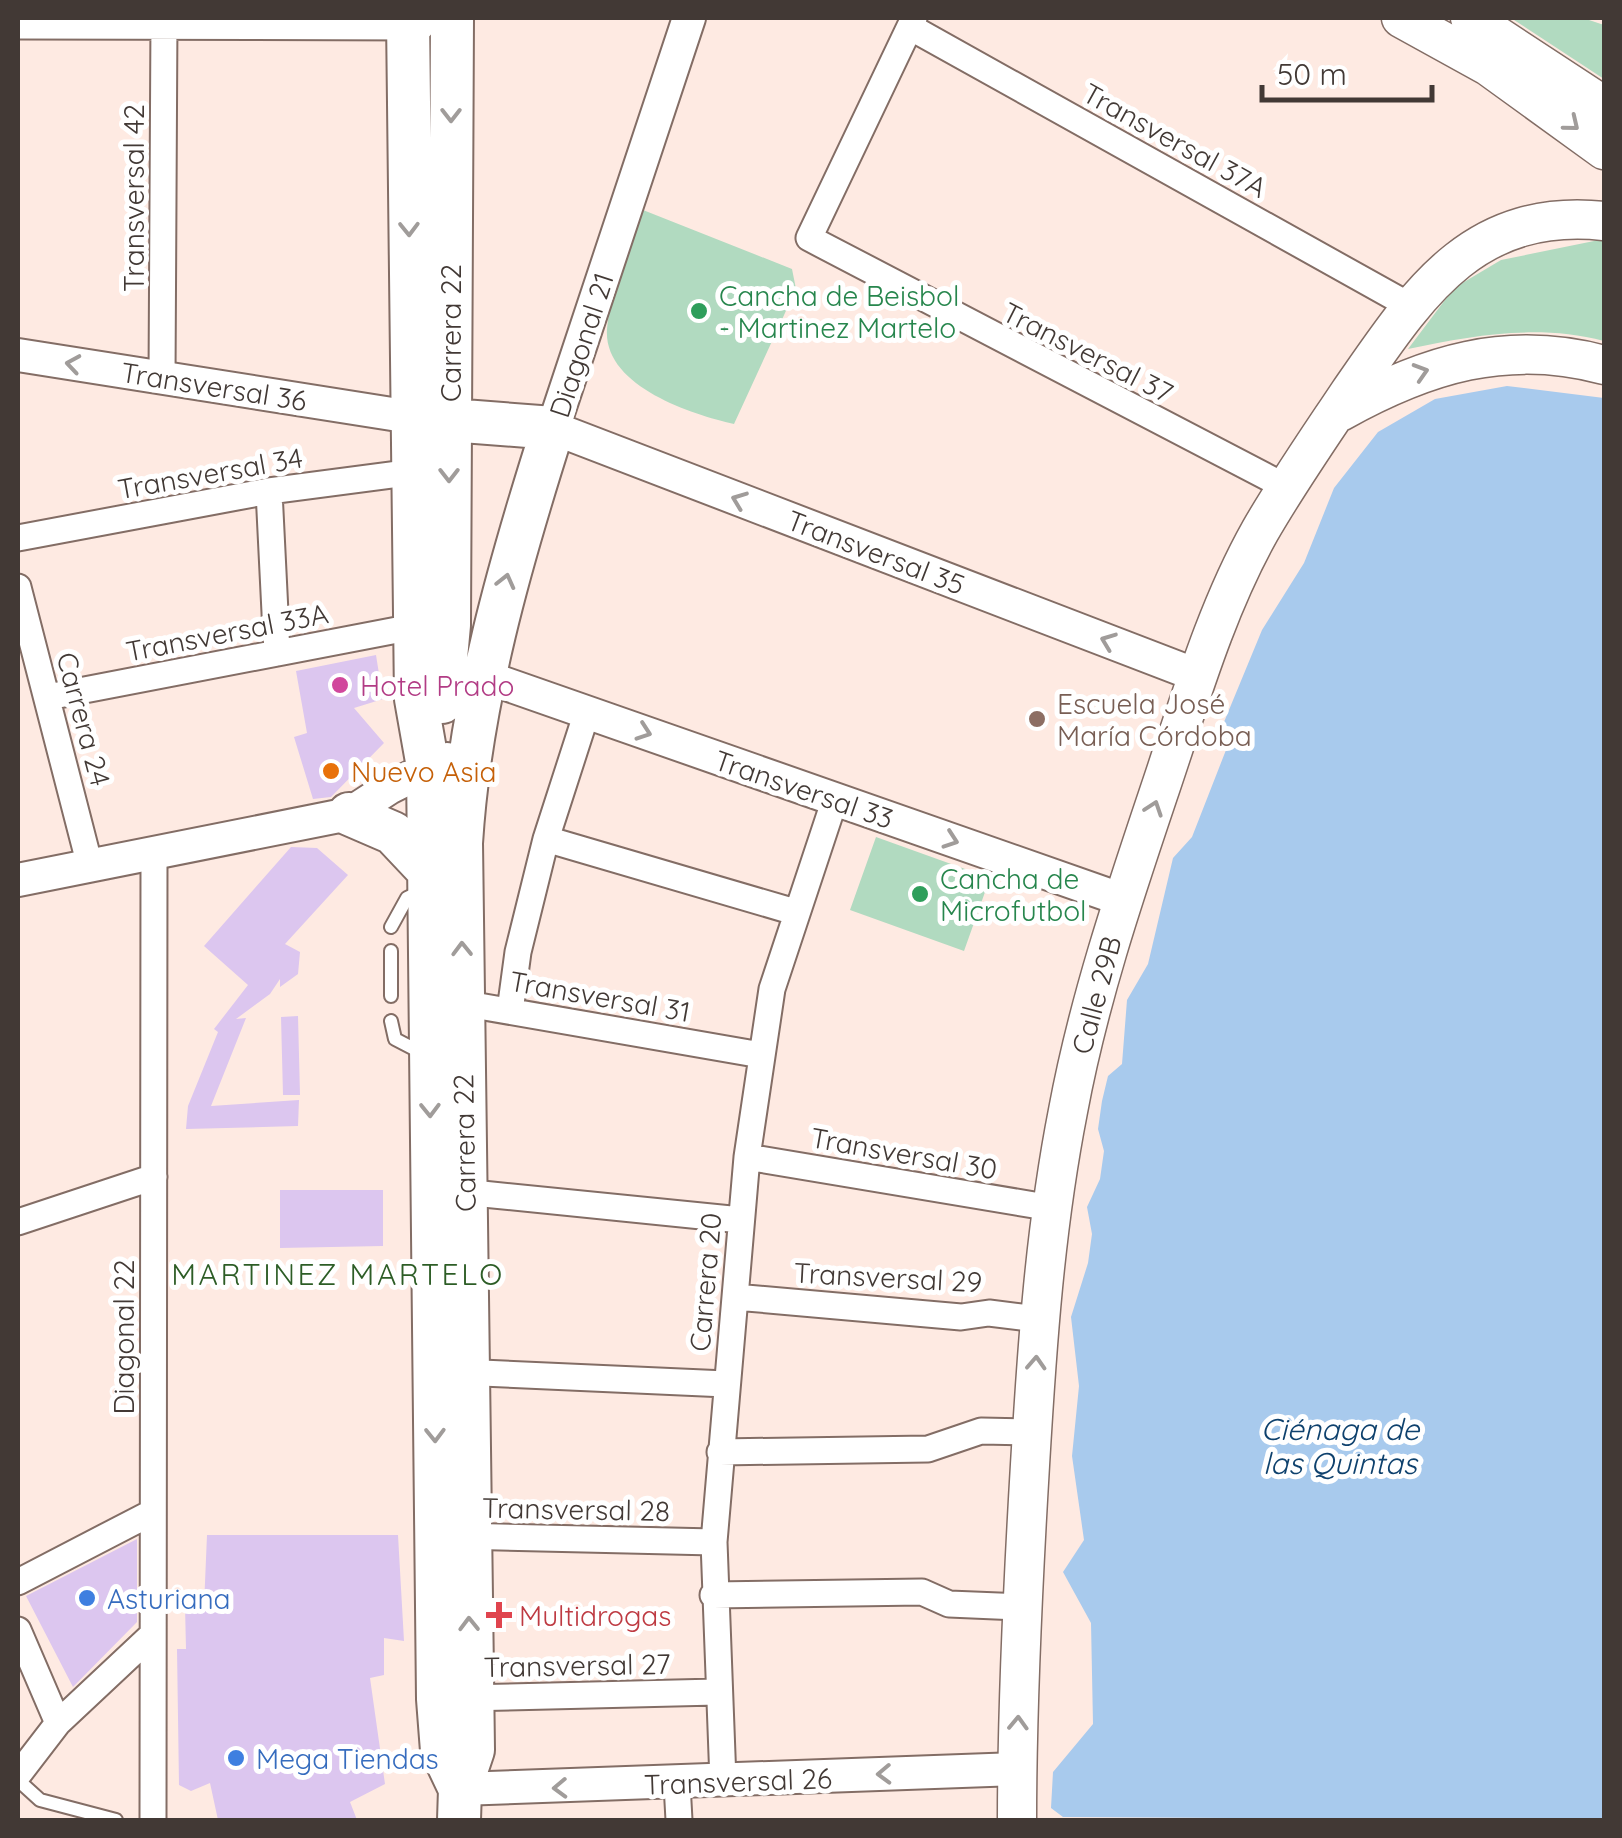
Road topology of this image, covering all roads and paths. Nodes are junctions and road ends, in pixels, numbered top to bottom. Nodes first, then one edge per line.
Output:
1 (690, 18) edge
2 (1400, 18) edge
3 (1470, 18) edge
4 (164, 22) edge
5 (408, 22) edge
6 (452, 22) edge
7 (912, 22) edge
8 (18, 26) edge
9 (1604, 106) edge
10 (1604, 150) edge
11 (1604, 220) edge
12 (1410, 306) junction
13 (18, 354) edge
14 (1604, 365) edge
15 (162, 378) junction
16 (1334, 416) junction
17 (430, 419) junction
18 (553, 428) junction
19 (414, 472) junction
20 (1288, 488) junction
21 (268, 492) junction
22 (18, 538) edge
23 (18, 587) edge
24 (428, 613) junction
25 (277, 653) junction
26 (486, 676) junction
27 (1199, 676) junction
28 (48, 697) junction
29 (588, 712) junction
30 (472, 750) junction
31 (428, 767) junction
32 (834, 799) junction
33 (349, 814) junction
34 (546, 839) junction
35 (154, 853) junction
36 (90, 866) junction
37 (426, 879) junction
38 (18, 880) edge
39 (1123, 900) junction
40 (795, 912) junction
41 (391, 927) dead end
42 (391, 951) dead end
43 (427, 999) junction
44 (510, 1011) junction
45 (391, 1021) dead end
46 (761, 1054) junction
47 (429, 1056) junction
48 (747, 1157) junction
49 (154, 1177) junction
50 (448, 1191) junction
51 (1052, 1208) junction
52 (741, 1220) junction
53 (18, 1222) edge
54 (735, 1297) junction
55 (1038, 1319) junction
56 (450, 1372) junction
57 (726, 1384) junction
58 (1032, 1432) junction
59 (720, 1452) junction
60 (153, 1512) junction
61 (452, 1536) junction
62 (714, 1542) junction
63 (18, 1582) edge
64 (713, 1596) junction
65 (1021, 1607) junction
66 (18, 1630) edge
67 (153, 1634) junction
68 (718, 1692) junction
69 (454, 1698) junction
70 (58, 1723) junction
71 (1017, 1768) junction
72 (18, 1778) edge
73 (723, 1781) junction
74 (676, 1784) junction
75 (458, 1810) edge
76 (116, 1820) edge
77 (153, 1820) edge
78 (679, 1820) edge
79 (1017, 1820) edge

1 - 18 street, Diagonal 21
2 -> 10 main road
3 - 9 main road
4 - 5 street
4 - 8 street
4 - 15 street, Transversal 42
5 - 6 street
5 -> 17 main road, Carrera 22
6 -> 17 main road, Carrera 22
7 - 12 street, Transversal 37A
7 - 20 street, Transversal 37
11 - 12 main road, Calle 29B
12 - 16 main road, Calle 29B
15 -> 13 street, Transversal 36
16 -> 14 main road
15 - 17 street, Transversal 36
16 - 20 main road, Calle 29B
17 - 18 main road
17 - 19 main road, Carrera 22
17 -> 24 main road, Carrera 22
26 -> 18 main road, Diagonal 21
27 -> 18 street, Transversal 35
19 - 21 street, Transversal 34
19 - 24 main road, Carrera 22
20 - 27 main road, Calle 29B
21 - 22 street, Transversal 34
21 - 25 street
23 - 28 street, Carrera 24
24 - 25 street, Transversal 33A
24 - 26 main road
24 - 31 main road, Carrera 22
25 - 28 street, Transversal 33A
26 - 29 street, Transversal 33
26 - 30 main road, Carrera 22
39 -> 27 main road, Calle 29B
28 - 36 street, Carrera 24
29 -> 32 street, Transversal 33
29 - 34 street
30 - 31 street
43 -> 30 main road, Carrera 22
31 - 33 street
31 - 37 main road, Carrera 22
32 -> 39 street, Transversal 33
32 - 40 street, Carrera 20
33 - 35 street
33 - 37 main road
34 - 40 street
34 - 44 street
35 - 36 street
35 - 49 street, Diagonal 22
36 - 38 street
37 - 41 lane
37 - 43 main road, Carrera 22
39 - 51 main road, Calle 29B
40 - 46 street, Carrera 20
42 - 43 lane
43 - 44 street, Transversal 31
43 - 47 main road, Carrera 22
43 - 50 main road, Carrera 22
44 - 46 street, Transversal 31
45 - 47 lane
46 - 48 street, Carrera 20
47 -> 50 main road, Carrera 22
48 - 51 street, Transversal 30
48 - 52 street, Carrera 20
49 - 53 street
49 - 60 street, Diagonal 22
50 - 52 street
50 - 56 main road, Carrera 22
51 - 55 main road, Calle 29B
52 - 54 street, Carrera 20
54 - 55 street, Transversal 29
54 - 57 street, Carrera 20
58 -> 55 main road, Calle 29B
56 - 57 street
56 - 61 main road, Carrera 22
57 - 59 street, Carrera 20
58 - 59 street
58 - 65 main road, Calle 29B
59 - 62 street, Carrera 20
60 - 63 street
60 - 67 street, Diagonal 22
61 - 62 street, Transversal 28
61 - 69 main road, Carrera 22
62 - 64 street, Carrera 20
64 - 65 street
64 - 68 street, Carrera 20
71 -> 65 main road, Calle 29B
66 - 70 street
67 - 70 street
67 - 77 street, Diagonal 22
68 - 69 street, Transversal 27
68 - 73 street, Carrera 20
69 - 75 main road, Carrera 22
70 - 72 street
71 -> 73 street, Transversal 26
71 - 79 main road, Calle 29B
72 - 76 lane
73 - 74 street, Transversal 26
74 -> 75 street, Transversal 26
74 - 78 street

